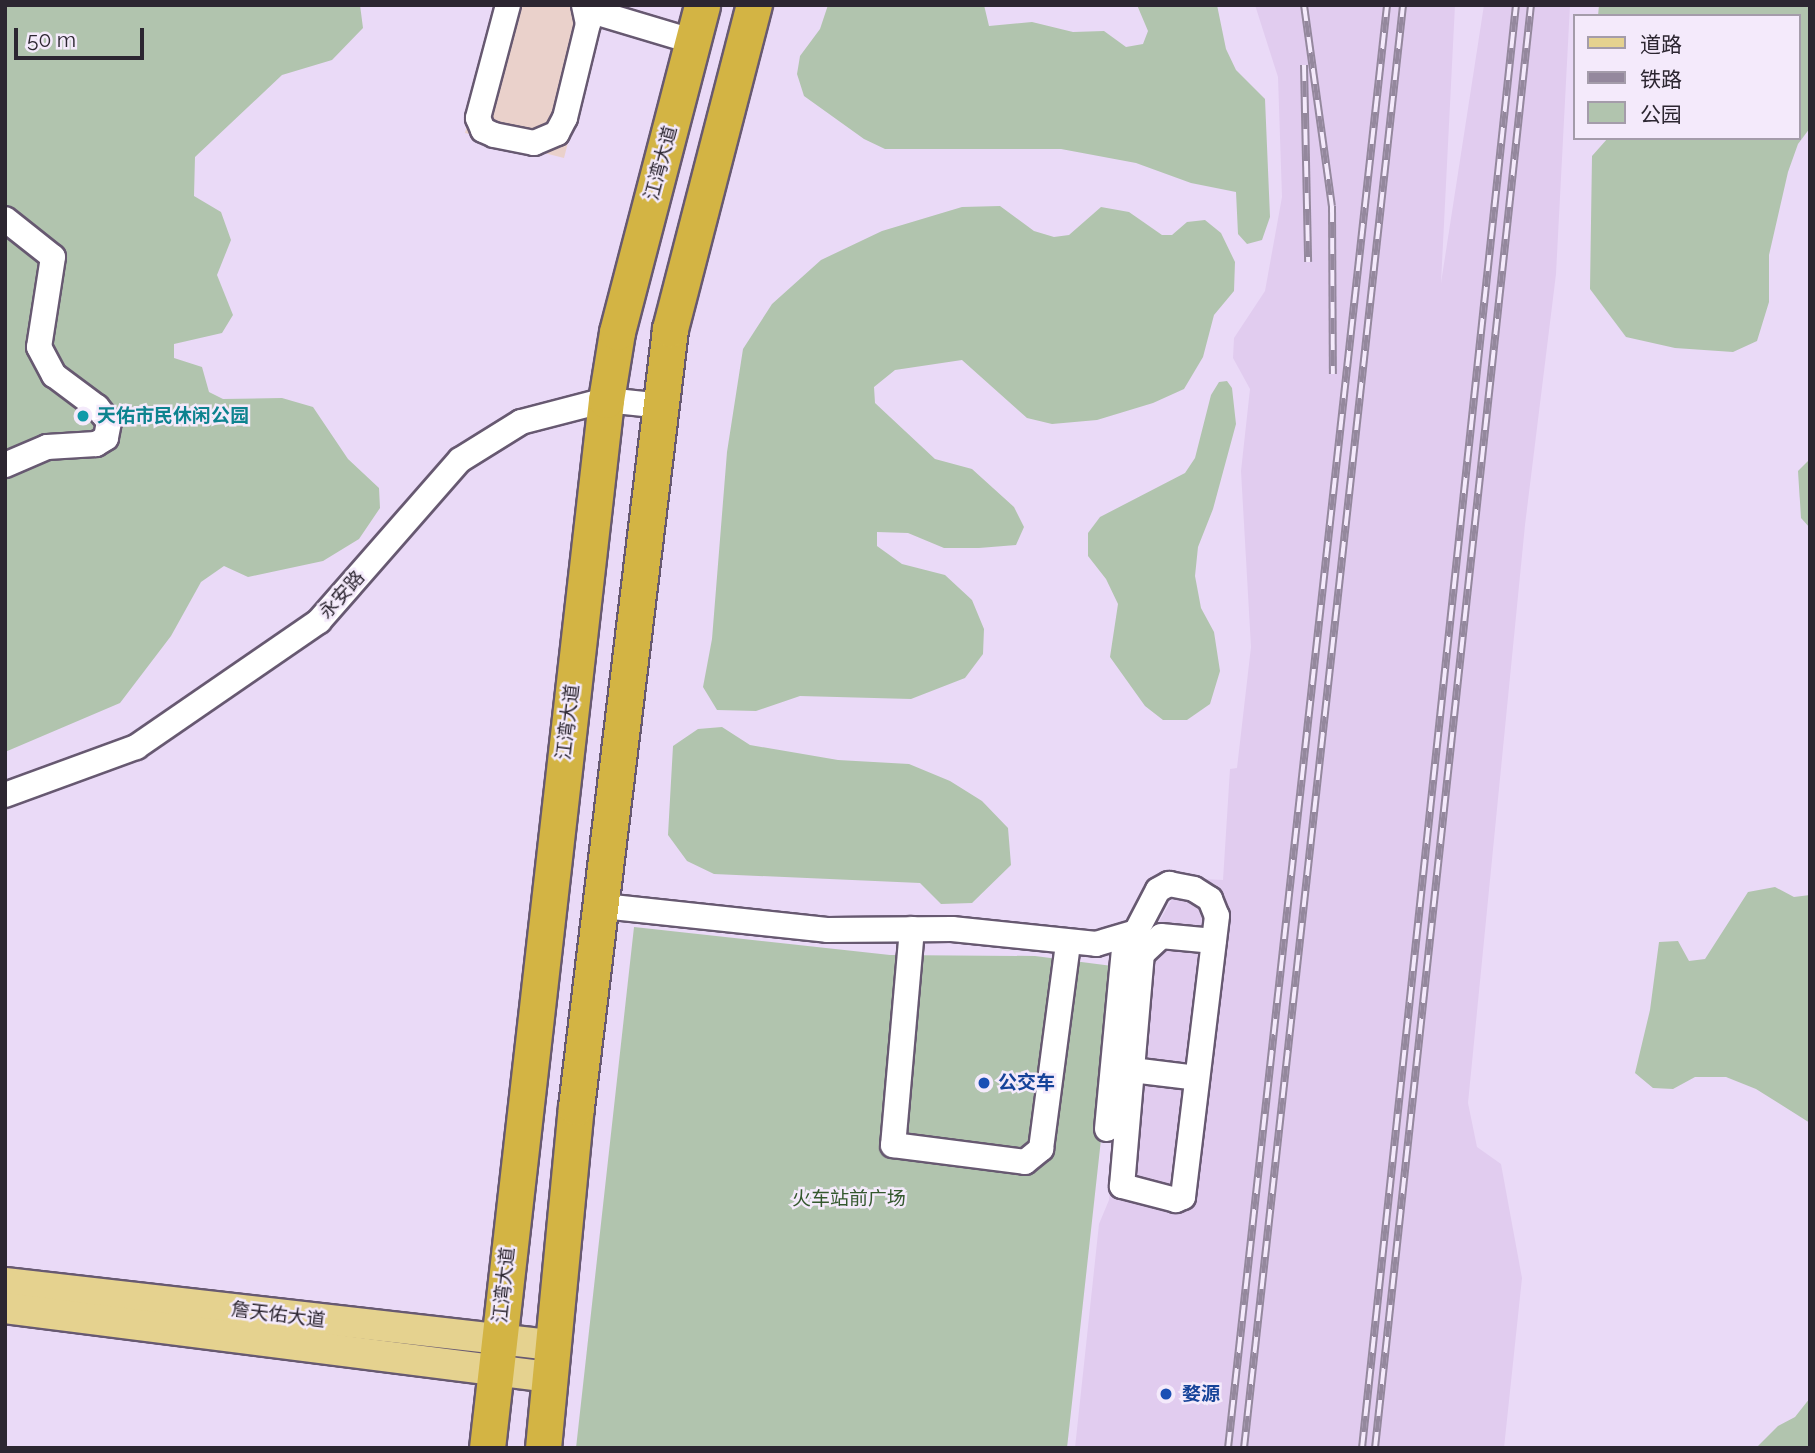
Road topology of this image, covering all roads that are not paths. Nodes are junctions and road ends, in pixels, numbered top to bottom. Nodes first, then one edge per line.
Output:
1 (508, 5) edge
2 (702, 5) edge
3 (754, 5) edge
4 (586, 8) edge
5 (692, 41) junction
6 (5, 219) edge
7 (606, 400) junction
8 (663, 406) junction
9 (5, 465) edge
10 (5, 795) edge
11 (603, 905) junction
12 (912, 929) junction
13 (1125, 937) junction
14 (1214, 941) junction
15 (1069, 943) junction
16 (1132, 1070) junction
17 (1197, 1078) junction
18 (1107, 1129) dead end
19 (5, 1283) edge
20 (5, 1308) edge
21 (497, 1356) junction
22 (550, 1361) junction
23 (488, 1448) edge
24 (543, 1448) edge

1 - 4 street
2 - 5 highway, 江湾大道
3 - 8 highway
4 - 5 street
5 - 7 highway, 江湾大道
6 - 9 street
7 - 8 street, 永安路
7 - 10 street, 永安路
7 - 21 highway, 江湾大道
8 - 11 highway
11 - 12 street
11 - 22 highway
12 - 15 street
12 - 15 street
13 - 14 street
13 - 15 street
13 - 18 street
14 - 16 street
14 - 17 street
16 - 17 street
16 - 17 street
19 - 21 main road, 詹天佑大道
20 - 21 main road, 詹天佑大道
21 - 22 main road, 詹天佑大道
21 - 23 highway, 江湾大道
22 - 24 highway

